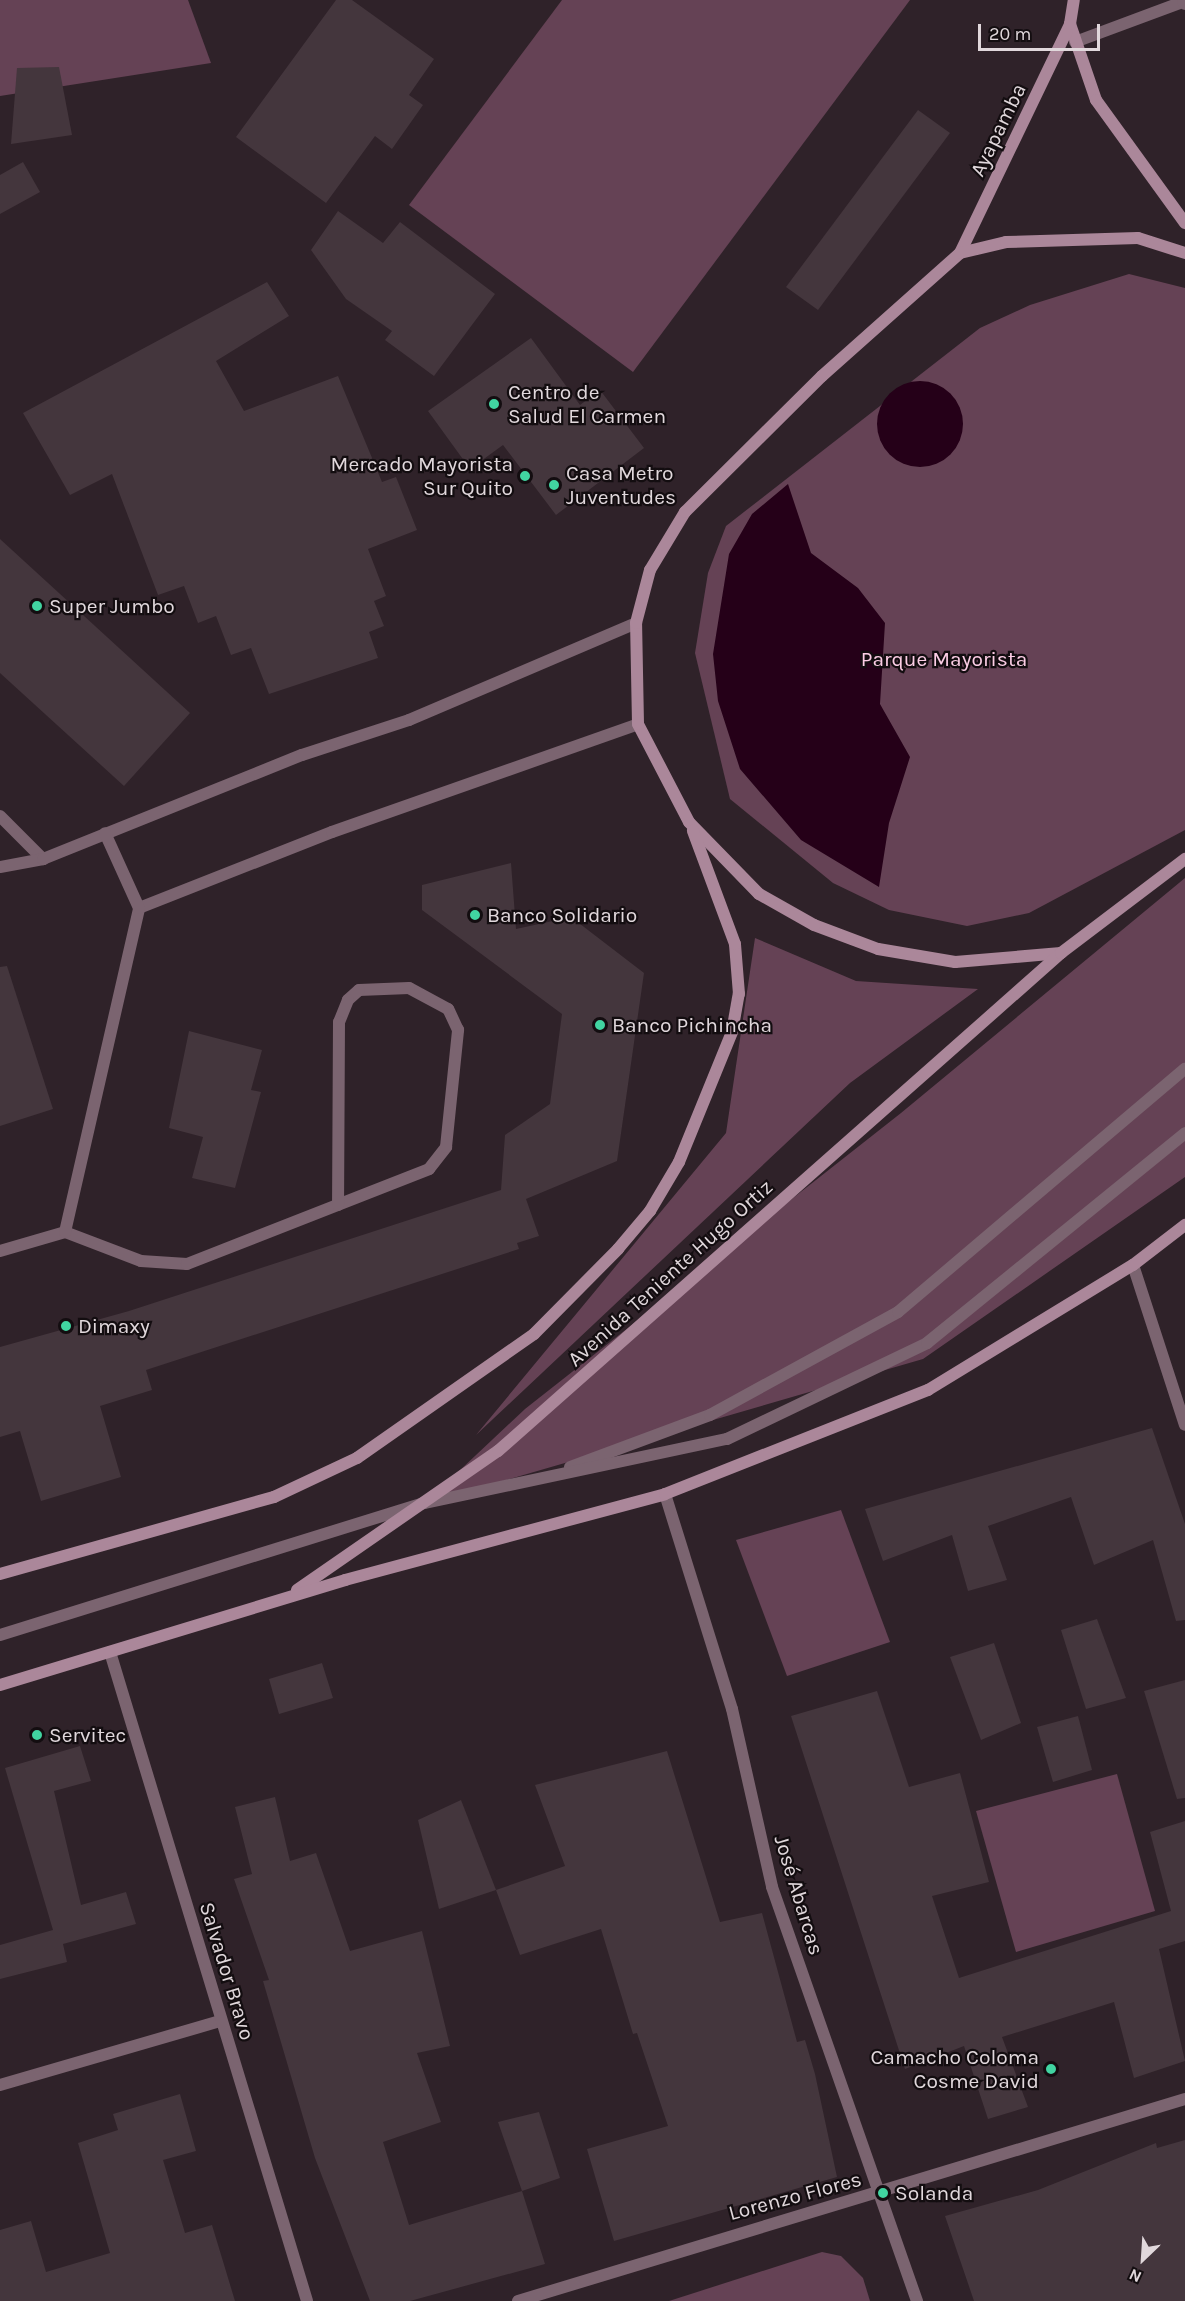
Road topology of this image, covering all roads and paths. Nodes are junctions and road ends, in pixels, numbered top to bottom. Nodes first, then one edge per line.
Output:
1 (1074, 0) edge
2 (1184, 2) edge
3 (1070, 24) junction
4 (1075, 42) junction
5 (1185, 223) edge
6 (960, 253) junction
7 (1185, 253) edge
8 (636, 623) junction
9 (638, 724) junction
10 (0, 816) edge
11 (689, 822) junction
12 (105, 833) junction
13 (43, 859) junction
14 (1185, 859) edge
15 (0, 867) edge
16 (139, 908) junction
17 (1061, 953) junction
18 (1185, 1069) edge
19 (1185, 1132) edge
20 (338, 1205) junction
21 (1185, 1225) edge
22 (65, 1232) junction
23 (0, 1251) edge
24 (1133, 1265) junction
25 (1185, 1425) edge
26 (527, 1483) junction
27 (665, 1494) junction
28 (425, 1503) junction
29 (0, 1574) edge
30 (286, 1598) junction
31 (1, 1635) edge
32 (110, 1652) junction
33 (0, 1684) edge
34 (221, 2021) junction
35 (0, 2085) edge
36 (1185, 2099) edge
37 (883, 2193) junction
38 (307, 2301) edge
39 (518, 2301) edge
40 (917, 2301) edge

1 - 3 main road, Ayapamba
2 - 4 street
3 - 4 main road, Ayapamba
3 - 6 main road, Ayapamba
4 - 5 main road, Ayapamba
6 - 7 main road
6 - 8 main road
8 - 9 main road
8 - 12 street
9 - 11 main road
9 - 16 street
10 - 13 street
11 - 17 main road
11 - 29 main road
12 - 13 street
12 - 16 street
13 - 15 street
14 - 17 main road
16 - 22 street
17 - 28 main road, Avenida Teniente Hugo Ortiz
18 - 26 street
19 - 26 street
20 - 20 street
20 - 22 street
21 - 24 main road, Avenida Teniente Hugo Ortiz
22 - 23 street
24 - 25 street
24 - 27 main road, Avenida Teniente Hugo Ortiz
26 - 28 street
27 - 30 main road, Avenida Teniente Hugo Ortiz
27 - 37 street, José Abarcas
28 - 30 main road, Avenida Teniente Hugo Ortiz
28 - 31 street
30 - 32 main road, Avenida Teniente Hugo Ortiz
32 - 33 main road, Avenida Teniente Hugo Ortiz
32 - 34 street, Salvador Bravo
34 - 35 street
34 - 38 street, Salvador Bravo
36 - 37 street, Lorenzo Flores
37 - 39 street, Lorenzo Flores
37 - 40 street, José Abarcas

